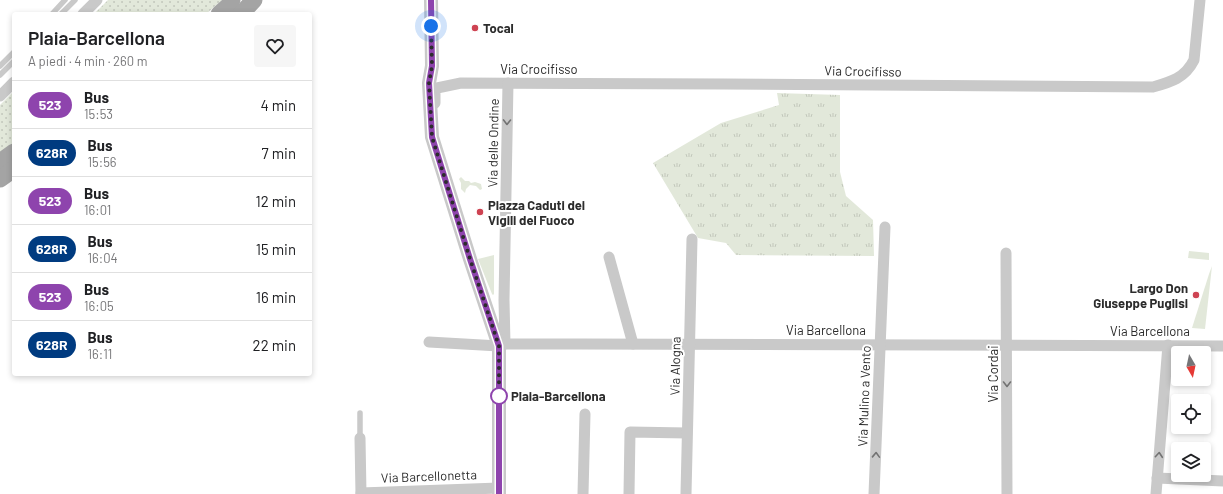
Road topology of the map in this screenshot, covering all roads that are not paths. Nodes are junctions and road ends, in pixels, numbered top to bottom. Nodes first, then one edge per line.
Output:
1 (65, 0) edge
2 (75, 0) edge
3 (88, 0) edge
4 (97, 0) edge
5 (232, 0) edge
6 (254, 0) edge
7 (430, 0) edge
8 (1200, 0) edge
9 (54, 12) edge
10 (63, 12) edge
11 (76, 12) edge
12 (85, 12) edge
13 (221, 12) edge
14 (243, 12) edge
15 (12, 54) edge
16 (12, 63) edge
17 (0, 66) edge
18 (432, 66) junction
19 (0, 75) edge
20 (12, 75) edge
21 (461, 83) junction
22 (508, 83) junction
23 (12, 84) edge
24 (0, 87) edge
25 (0, 96) edge
26 (431, 123) junction
27 (12, 153) edge
28 (0, 162) edge
29 (12, 170) edge
30 (0, 179) edge
31 (885, 227) dead end
32 (692, 240) dead end
33 (1006, 253) dead end
34 (609, 257) dead end
35 (504, 300) junction
36 (484, 301) junction
37 (429, 342) dead end
38 (633, 344) junction
39 (689, 344) junction
40 (880, 344) junction
41 (502, 345) junction
42 (1006, 345) junction
43 (1168, 345) junction
44 (1223, 346) edge
45 (360, 413) dead end
46 (585, 414) dead end
47 (687, 433) junction
48 (360, 438) joint
49 (1157, 478) junction
50 (1223, 481) edge
51 (499, 491) edge
52 (361, 494) edge
53 (583, 494) edge
54 (629, 494) edge
55 (686, 494) edge
56 (874, 494) edge
57 (1007, 494) edge
58 (1156, 494) edge

1 - 9 lane
2 - 10 lane
3 - 11 street
4 - 12 street
5 - 13 main road
6 - 14 main road
7 - 18 street
8 - 22 street, Via Crocifisso
15 - 17 lane
16 - 19 lane
18 - 21 street
18 - 26 street
20 - 24 street
21 - 22 street, Via Crocifisso
21 - 26 street
22 -> 35 street, Via delle Ondine
23 - 25 street
26 - 36 street
27 - 28 main road
29 - 30 main road
31 - 40 street, Via Mulino a Vento
32 - 39 street, Via Alogna
33 - 42 street, Via Cordai
34 - 38 street
35 - 36 street
35 - 41 street, Via delle Ondine
36 - 41 street
37 - 41 street, Via Barcellona
38 - 39 street, Via Barcellona
38 - 41 street, Via Barcellona
39 - 40 street, Via Barcellona
39 - 47 street, Via Alogna
40 - 42 street, Via Barcellona
56 -> 40 street, Via Mulino a Vento
41 - 51 street
42 - 43 street, Via Barcellona
42 -> 57 street, Via Cordai
43 - 44 street, Via Barcellona
49 -> 43 street
45 - 48 lane
46 - 53 street
47 - 54 street
47 - 55 street, Via Alogna
48 - 52 street
49 - 50 street
49 - 58 street
51 - 52 street, Via Barcellonetta

